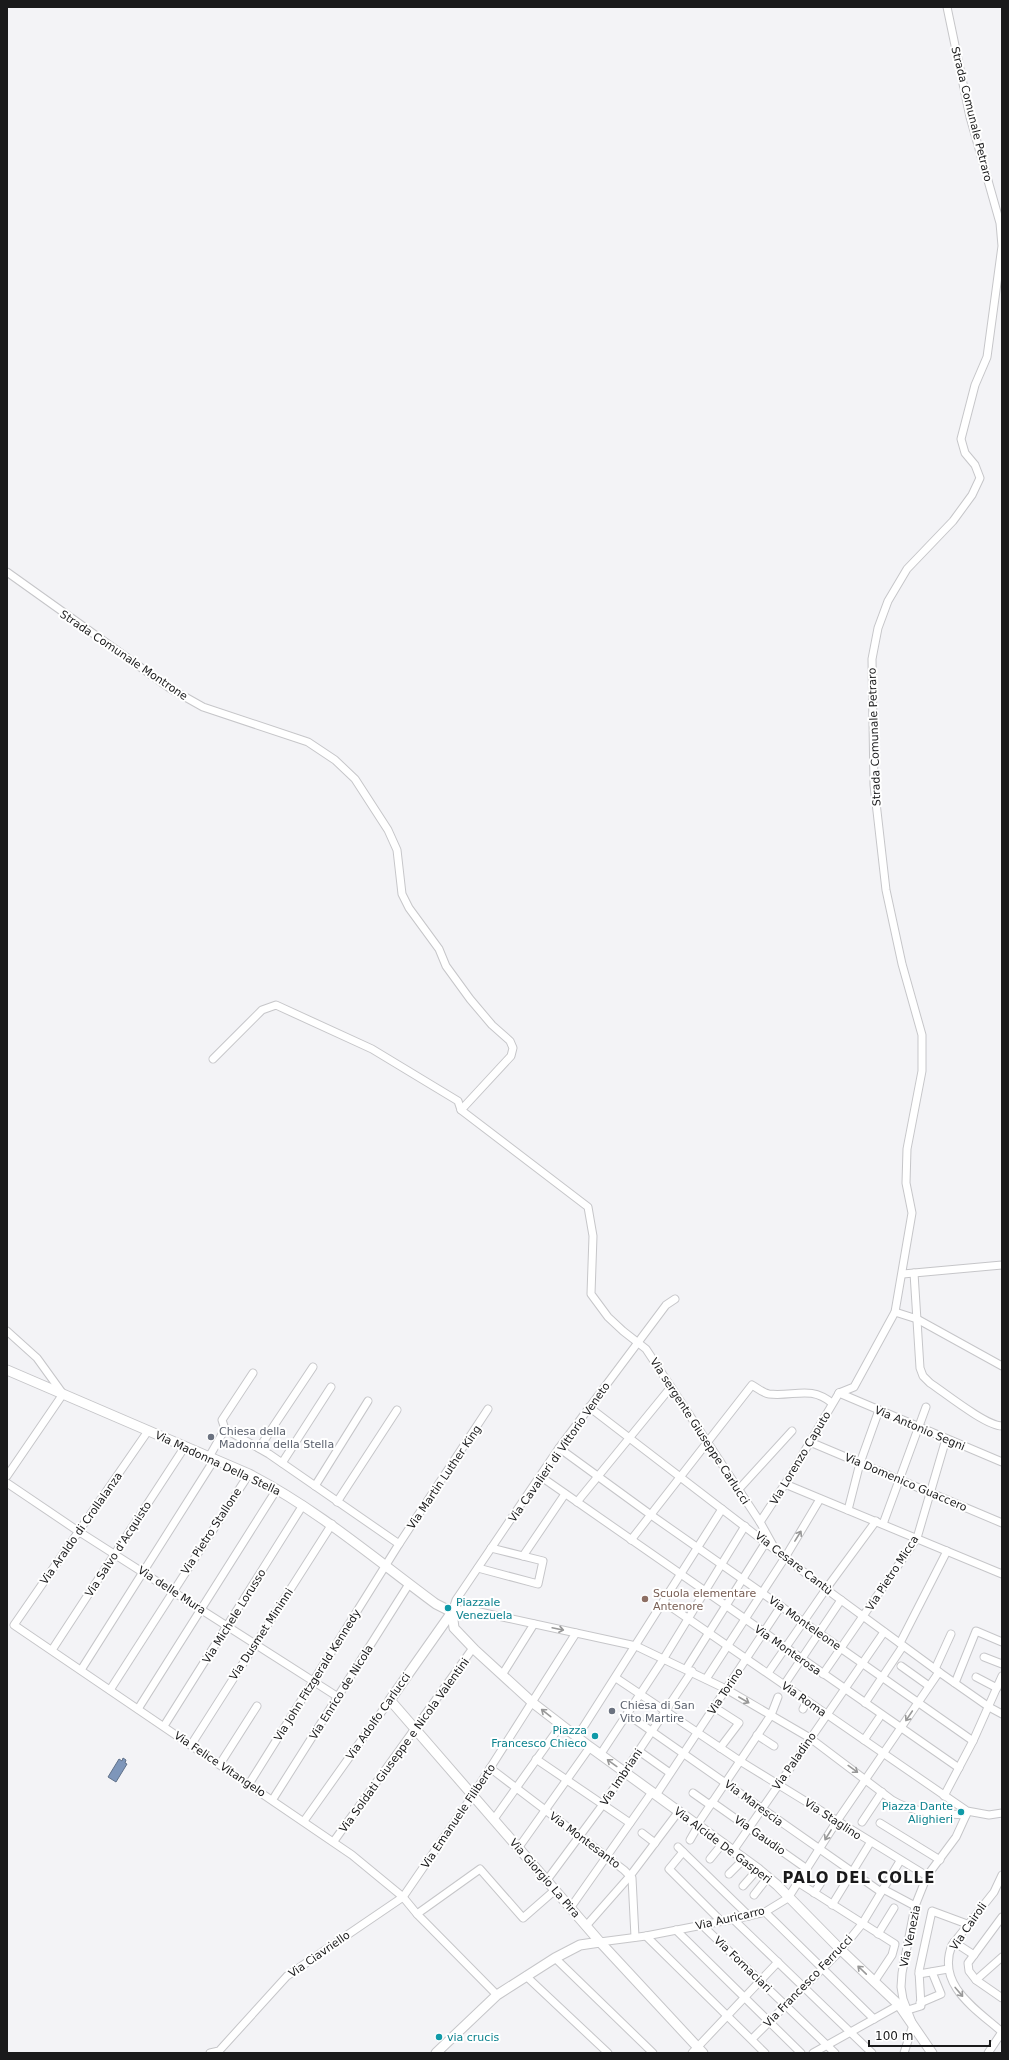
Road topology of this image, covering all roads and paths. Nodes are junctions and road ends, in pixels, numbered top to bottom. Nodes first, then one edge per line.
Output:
1 (947, 7) edge
2 (7, 572) edge
3 (213, 1059) dead end
4 (461, 1110) junction
5 (1002, 1264) edge
6 (914, 1273) junction
7 (903, 1274) junction
8 (676, 1300) dead end
9 (895, 1312) junction
10 (917, 1319) junction
11 (7, 1331) edge
12 (638, 1342) junction
13 (1002, 1366) edge
14 (313, 1367) dead end
15 (7, 1370) edge
16 (253, 1373) dead end
17 (331, 1387) dead end
18 (671, 1387) junction
19 (839, 1393) junction
20 (63, 1394) junction
21 (368, 1401) dead end
22 (832, 1403) junction
23 (589, 1407) junction
24 (926, 1407) dead end
25 (488, 1409) dead end
26 (397, 1410) dead end
27 (879, 1410) junction
28 (1002, 1426) edge
29 (919, 1427) junction
30 (225, 1429) junction
31 (148, 1431) junction
32 (792, 1431) dead end
33 (629, 1438) junction
34 (946, 1439) junction
35 (707, 1442) junction
36 (810, 1442) junction
37 (184, 1448) junction
38 (259, 1448) junction
39 (559, 1448) junction
40 (212, 1458) junction
41 (1002, 1462) edge
42 (282, 1463) junction
43 (860, 1463) junction
44 (249, 1474) junction
45 (7, 1476) edge
46 (540, 1476) junction
47 (598, 1476) junction
48 (680, 1477) junction
49 (899, 1479) junction
50 (7, 1483) edge
51 (785, 1484) junction
52 (315, 1486) junction
53 (277, 1489) junction
54 (739, 1489) junction
55 (930, 1492) junction
56 (565, 1494) junction
57 (820, 1499) junction
58 (337, 1502) junction
59 (577, 1502) junction
60 (303, 1505) junction
61 (722, 1509) junction
62 (848, 1510) junction
63 (651, 1515) junction
64 (760, 1522) junction
65 (879, 1523) junction
66 (1002, 1523) edge
67 (332, 1524) junction
68 (745, 1526) junction
69 (78, 1531) junction
70 (917, 1538) junction
71 (631, 1540) junction
72 (766, 1542) junction
73 (399, 1544) junction
74 (491, 1548) junction
75 (698, 1548) junction
76 (775, 1549) junction
77 (947, 1551) junction
78 (114, 1554) junction
79 (523, 1556) junction
80 (786, 1556) junction
81 (722, 1564) junction
82 (386, 1566) junction
83 (478, 1568) junction
84 (144, 1572) junction
85 (1002, 1574) edge
86 (681, 1575) junction
87 (742, 1579) junction
88 (409, 1584) junction
89 (826, 1588) junction
90 (173, 1590) junction
91 (705, 1592) junction
92 (762, 1592) junction
93 (841, 1600) junction
94 (664, 1602) junction
95 (725, 1606) junction
96 (781, 1606) junction
97 (201, 1608) junction
98 (452, 1612) junction
99 (863, 1616) junction
100 (689, 1618) junction
101 (744, 1619) junction
102 (803, 1621) junction
103 (534, 1624) junction
104 (14, 1625) joint
105 (227, 1626) junction
106 (709, 1632) junction
107 (763, 1632) junction
108 (819, 1632) junction
109 (884, 1632) junction
110 (576, 1633) junction
111 (951, 1634) dead end
112 (1002, 1642) edge
113 (256, 1643) junction
114 (902, 1644) junction
115 (728, 1645) junction
116 (636, 1646) junction
117 (474, 1648) junction
118 (785, 1648) junction
119 (841, 1648) junction
120 (52, 1650) junction
121 (984, 1657) dead end
122 (664, 1658) junction
123 (747, 1659) junction
124 (801, 1659) junction
125 (862, 1663) junction
126 (1002, 1664) edge
127 (901, 1666) dead end
128 (81, 1670) junction
129 (689, 1670) junction
130 (937, 1670) junction
131 (768, 1673) junction
132 (823, 1674) junction
133 (502, 1675) junction
134 (1002, 1676) edge
135 (882, 1677) junction
136 (976, 1677) dead end
137 (616, 1678) junction
138 (706, 1679) junction
139 (312, 1680) junction
140 (955, 1683) junction
141 (784, 1685) junction
142 (929, 1686) junction
143 (997, 1688) junction
144 (726, 1689) junction
145 (845, 1689) junction
146 (110, 1690) junction
147 (640, 1694) junction
148 (338, 1697) junction
149 (778, 1697) dead end
150 (390, 1700) junction
151 (807, 1701) junction
152 (533, 1702) junction
153 (918, 1702) junction
154 (865, 1703) junction
155 (257, 1706) dead end
156 (714, 1707) junction
157 (989, 1707) junction
158 (138, 1709) junction
159 (803, 1709) dead end
160 (665, 1712) junction
161 (627, 1714) junction
162 (1002, 1714) edge
163 (771, 1715) junction
164 (826, 1715) junction
165 (878, 1718) dead end
166 (561, 1725) junction
167 (164, 1726) junction
168 (415, 1728) junction
169 (901, 1728) junction
170 (652, 1731) junction
171 (697, 1733) junction
172 (757, 1735) junction
173 (577, 1737) junction
174 (810, 1738) junction
175 (864, 1740) junction
176 (973, 1741) junction
177 (191, 1745) junction
178 (774, 1746) dead end
179 (590, 1747) junction
180 (720, 1748) junction
181 (639, 1751) junction
182 (684, 1753) junction
183 (885, 1754) junction
184 (600, 1755) junction
185 (536, 1759) junction
186 (740, 1761) junction
187 (220, 1764) junction
188 (490, 1768) junction
189 (959, 1768) junction
190 (625, 1773) junction
191 (670, 1773) junction
192 (866, 1778) junction
193 (566, 1780) junction
194 (725, 1782) junction
195 (249, 1784) junction
196 (778, 1784) junction
197 (516, 1788) junction
198 (882, 1792) junction
199 (693, 1793) dead end
200 (654, 1794) junction
201 (472, 1795) junction
202 (944, 1796) junction
203 (272, 1800) junction
204 (711, 1803) junction
205 (603, 1804) junction
206 (761, 1808) junction
207 (545, 1810) junction
208 (679, 1811) junction
209 (967, 1813) junction
210 (1002, 1813) edge
211 (494, 1818) junction
212 (304, 1821) junction
213 (837, 1821) junction
214 (862, 1822) dead end
215 (630, 1823) junction
216 (880, 1823) dead end
217 (697, 1825) junction
218 (749, 1827) junction
219 (642, 1833) dead end
220 (579, 1836) junction
221 (690, 1840) dead end
222 (334, 1841) junction
223 (655, 1843) junction
224 (723, 1843) junction
225 (870, 1843) junction
226 (519, 1847) junction
227 (819, 1849) junction
228 (733, 1851) junction
229 (606, 1857) junction
230 (710, 1859) dead end
231 (744, 1859) junction
232 (940, 1860) junction
233 (900, 1861) junction
234 (807, 1868) junction
235 (758, 1869) junction
236 (852, 1873) junction
237 (729, 1874) dead end
238 (1002, 1875) edge
239 (630, 1876) junction
240 (927, 1876) junction
241 (768, 1877) junction
242 (547, 1880) junction
243 (822, 1881) dead end
244 (799, 1883) junction
245 (743, 1886) dead end
246 (555, 1890) junction
247 (882, 1890) junction
248 (814, 1893) junction
249 (754, 1895) dead end
250 (403, 1897) junction
251 (788, 1898) junction
252 (832, 1905) junction
253 (915, 1906) junction
254 (571, 1907) junction
255 (894, 1908) dead end
256 (765, 1912) junction
257 (417, 1914) junction
258 (748, 1916) junction
259 (1002, 1917) edge
260 (733, 1919) junction
261 (721, 1921) junction
262 (862, 1924) junction
263 (968, 1924) junction
264 (702, 1925) junction
265 (586, 1926) junction
266 (676, 1930) junction
267 (878, 1934) junction
268 (646, 1936) junction
269 (635, 1937) junction
270 (600, 1942) junction
271 (954, 1942) junction
272 (841, 1950) junction
273 (974, 1955) junction
274 (1002, 1957) edge
275 (554, 1958) junction
276 (778, 1962) junction
277 (823, 1968) junction
278 (948, 1969) junction
279 (932, 1972) junction
280 (920, 1974) junction
281 (526, 1976) junction
282 (759, 1980) junction
283 (976, 1980) junction
284 (874, 1982) junction
285 (804, 1987) junction
286 (497, 1995) junction
287 (744, 1996) junction
288 (1002, 1998) edge
289 (920, 2003) junction
290 (899, 2005) junction
291 (786, 2006) junction
292 (908, 2010) junction
293 (726, 2015) junction
294 (874, 2019) junction
295 (770, 2021) junction
296 (913, 2025) junction
297 (852, 2032) junction
298 (1002, 2032) edge
299 (752, 2039) junction
300 (828, 2045) junction
301 (698, 2051) edge
302 (868, 2051) edge
303 (210, 2053) edge
304 (436, 2053) edge
305 (608, 2053) edge
306 (653, 2053) edge
307 (765, 2053) edge
308 (802, 2053) edge
309 (813, 2053) edge
310 (835, 2053) edge
311 (904, 2053) edge
312 (932, 2053) edge
313 (988, 2053) edge

1 - 7 street, Strada Comunale Petraro
2 - 4 street, Strada Comunale Montrone
3 - 4 street
4 - 12 street
5 - 6 street
6 - 7 street
6 - 10 street
7 - 9 street, Strada Comunale Petraro
8 - 12 street, Via Cavalieri di Vittorio Veneto
9 - 10 street
9 - 19 street, Strada Comunale Petraro
10 - 13 street
10 - 28 street
11 - 20 street
12 - 18 street, Via sergente Giuseppe Carlucci
12 - 23 street, Via Cavalieri di Vittorio Veneto
14 - 38 street
15 - 20 street, Via Madonna Della Stella
16 - 30 street
17 - 42 street
18 - 33 street
18 - 35 street, Via sergente Giuseppe Carlucci
19 - 22 street, Via Lorenzo Caputo
19 - 27 street, Via Antonio Segni
20 - 31 street, Via Madonna Della Stella
20 - 45 street
21 - 52 street
22 - 35 street
22 - 36 street, Via Lorenzo Caputo
23 - 33 street, Via Cesare Cantù
23 - 39 street, Via Cavalieri di Vittorio Veneto
24 - 29 street
25 - 73 street, Via Martin Luther King
26 - 58 street
27 - 29 street, Via Antonio Segni
27 - 43 street
29 - 34 street, Via Antonio Segni
29 - 49 street
30 - 38 street
30 - 40 street
31 - 37 street, Via Madonna Della Stella
31 - 69 street, Via Araldo di Crollalanza
32 - 54 street
33 - 47 street
33 - 48 street, Via Cesare Cantù
34 - 41 street, Via Antonio Segni
34 - 55 street, Via Pietro Micca
35 - 48 street
35 - 54 street, Via sergente Giuseppe Carlucci
36 - 43 street, Via Domenico Guaccero
36 - 51 street, Via Lorenzo Caputo
37 - 40 street, Via Madonna Della Stella
37 - 78 street, Via Salvo d'Acquisto
38 - 42 street
39 - 46 street, Via Cavalieri di Vittorio Veneto
39 - 47 street, Via Monteleone
40 - 44 street, Via Madonna Della Stella
40 - 84 street
42 - 52 street
43 - 49 street, Via Domenico Guaccero
43 - 62 street
44 - 53 street, Via Madonna Della Stella
44 - 90 street, Via Pietro Stallone
46 - 56 street, Via Monterosa
46 - 74 street, Via Cavalieri di Vittorio Veneto
47 - 59 street
47 - 63 street, Via Monteleone
48 - 61 street, Via Cesare Cantù
48 - 63 street
49 - 55 street, Via Domenico Guaccero
49 - 65 street
50 - 69 street, Via delle Mura
51 - 57 street
51 - 64 street, Via Lorenzo Caputo
52 - 58 street
53 - 60 street, Via Madonna Della Stella
53 - 97 street
54 - 64 street, Via sergente Giuseppe Carlucci
55 - 66 street, Via Domenico Guaccero
55 - 70 street, Via Pietro Micca
56 - 59 street, Via Monterosa
56 - 79 street
57 - 62 street
80 -> 57 street
58 - 73 street
59 - 71 street, Via Monterosa
60 - 67 street, Via Madonna Della Stella
60 - 105 street, Via Michele Lorusso
61 - 68 street, Via Cesare Cantù
61 - 75 street
62 - 65 street
63 - 71 street
63 - 75 street, Via Monteleone
64 - 76 street, Via sergente Giuseppe Carlucci
65 - 70 street
65 - 89 street
67 - 82 street, Via Madonna Della Stella
67 - 113 street, Via Dusmet Mininni
68 - 72 street, Via Cesare Cantù
68 - 81 street
69 - 78 street, Via delle Mura
69 - 104 street, Via Araldo di Crollalanza
70 - 77 street
70 - 99 street, Via Pietro Micca
71 - 86 street, Via Monterosa
72 - 76 street, Via Cesare Cantù
72 - 87 street, Via Imbriani
73 - 82 street, Via Martin Luther King
74 - 79 street
74 - 83 street, Via Cavalieri di Vittorio Veneto
75 - 81 street, Via Monteleone
75 - 86 street
76 - 80 street, Via Cesare Cantù
77 - 85 street
77 - 114 street
78 - 84 street, Via delle Mura
78 - 120 street, Via Salvo d'Acquisto
79 - 83 street
80 - 89 street, Via Cesare Cantù
80 - 92 street
81 - 87 street, Via Monteleone
81 - 91 street
82 - 88 street, Via Madonna Della Stella
82 - 139 street, Via John Fitzgerald Kennedy
83 - 98 street, Via Cavalieri di Vittorio Veneto
84 - 90 street, Via delle Mura
84 - 128 street
86 - 91 street, Via Monterosa
86 - 94 street
87 - 92 street, Via Monteleone
87 - 95 street, Via Imbriani
88 - 98 street, Via Madonna Della Stella
88 - 148 street, Via Enrico de Nicola
89 - 93 street, Via Cesare Cantù
89 - 102 street
90 - 97 street, Via delle Mura
90 - 146 street, Via Pietro Stallone
91 - 95 street, Via Monterosa
91 - 100 street
92 - 96 street, Via Monteleone
92 - 101 street
93 - 99 street, Via Cesare Cantù
93 - 108 street
94 - 100 street, Via Roma
94 - 116 street
95 - 101 street, Via Monterosa
95 - 106 street, Via Imbriani
96 - 102 street, Via Monteleone
96 - 107 street, Via Torino
97 - 105 street, Via delle Mura
97 - 158 street
98 - 103 street
98 - 117 street
98 - 150 street, Via Adolfo Carlucci
99 - 109 street, Via Cesare Cantù
99 - 119 street, Via Pietro Micca
100 - 106 street, Via Roma
100 - 122 street
101 - 107 street, Via Monterosa
101 - 115 street
102 - 108 street, Via Monteleone
102 - 118 street
103 -> 110 street
103 - 133 street
104 - 120 street, Via Felice Vitangelo
105 - 113 street, Via delle Mura
105 - 167 street, Via Michele Lorusso
106 - 115 street, Via Roma
106 - 129 street, Via Imbriani
107 - 118 street, Via Monterosa
107 - 123 street, Via Torino
108 - 119 street, Via Monteleone
108 - 124 street
109 - 114 street, Via Cesare Cantù
109 - 125 street, Via Paladino
110 - 116 street
110 - 152 street, Via Emanuele Filiberto
111 - 130 street, Via Auricarro
112 - 140 street
113 - 139 street, Via delle Mura
113 - 177 street, Via Dusmet Mininni
114 - 130 street, Via Cesare Cantù
114 - 135 street
115 - 123 street, Via Roma
115 - 138 street
116 - 122 street
116 - 137 street
117 - 133 street
117 - 168 street, Via Soldati Giuseppe e Nicola Valentini
118 - 124 street, Via Monterosa
118 - 131 street
119 - 125 street, Via Monteleone
119 - 132 street, Via Pietro Micca
120 - 128 street, Via Felice Vitangelo
121 - 126 street
122 - 129 street
122 - 147 street
123 - 131 street, Via Roma
123 - 144 street, Via Torino
124 - 132 street, Via Monterosa
124 - 141 street
125 - 135 street, Via Monteleone
125 - 145 street, Via Paladino
127 - 142 street
128 - 146 street, Via Felice Vitangelo
129 - 138 street
129 - 160 street, Via Imbriani
130 - 140 street, Via Cesare Cantù
130 - 142 street, Via Auricarro
131 - 141 street, Via Roma
132 - 145 street, Via Monterosa
133 - 152 street
134 - 143 street
135 - 153 street, Via Monteleone
135 - 154 street
136 - 143 street
137 - 147 street, Via Staglino
137 - 173 street
138 - 144 street
139 - 148 street, Via delle Mura
139 - 195 street, Via John Fitzgerald Kennedy
140 - 157 street, Via Cesare Cantù
141 - 151 street, Via Roma
142 - 153 street, Via Auricarro
143 - 157 street
144 - 156 street, Via Torino
144 -> 163 street
145 - 154 street, Via Monterosa
145 - 164 street, Via Paladino
146 - 158 street, Via Felice Vitangelo
147 - 160 street, Via Staglino
147 - 161 street
148 - 203 street, Via Enrico de Nicola
149 - 163 street
150 - 168 street, Via Giorgio La Pira
150 - 212 street, Via Adolfo Carlucci
151 - 159 street
151 - 164 street, Via Roma
166 -> 152 street
152 - 188 street, Via Emanuele Filiberto
153 -> 169 street, Via Auricarro
153 - 176 street, Via Monteleone
154 - 169 street, Via Monterosa
155 - 187 street
156 - 171 street, Via Torino
156 - 180 street
157 - 162 street, Via Cesare Cantù
157 - 176 street
158 - 167 street, Via Felice Vitangelo
160 - 170 street, Via Imbriani
160 - 171 street, Via Staglino
161 - 170 street, Via Marescia
161 - 184 street
163 - 172 street
163 - 174 street
164 - 174 street, Via Paladino
164 - 175 street, Via Roma
165 - 175 street
166 - 173 street
166 - 185 street
167 - 177 street, Via Felice Vitangelo
168 - 201 street, Via Giorgio La Pira
168 - 222 street, Via Soldati Giuseppe e Nicola Valentini
169 - 183 street, Via Auricarro
169 - 189 street, Via Monterosa
170 - 181 street, Via Imbriani
170 - 182 street, Via Marescia
171 - 180 street, Via Staglino
171 - 182 street, Via Torino
172 - 178 street
172 - 186 street
173 - 179 street
174 -> 192 street
174 - 196 street, Via Paladino
175 - 183 street, Via Roma
176 - 189 street
177 - 187 street, Via Felice Vitangelo
179 - 184 street
179 - 193 street
180 - 186 street, Via Staglino
181 - 190 street, Via Imbriani
181 - 191 street
182 - 191 street, Via Torino
182 - 194 street, Via Marescia
183 - 192 street, Via Auricarro
183 - 202 street, Via Roma
190 -> 184 street, Via Alcide De Gasperi
185 - 193 street
185 - 197 street
186 - 194 street
186 - 196 street, Via Staglino
187 - 195 street, Via Felice Vitangelo
188 - 197 street, Via Montesanto
188 - 201 street, Via Emanuele Filiberto
189 - 202 street
190 - 200 street, Via Alcide De Gasperi
190 - 205 street, Via Imbriani
191 - 200 street, Via Torino
192 - 198 street
192 - 213 street, Via Auricarro
193 - 205 street
193 - 207 street
194 - 204 street
194 - 206 street, Via Marescia
195 - 203 street, Via Felice Vitangelo
196 - 206 street, Via Paladino
196 - 213 street, Via Staglino
197 - 207 street, Via Montesanto
197 - 211 street
198 - 209 street
198 - 214 street
199 - 204 street, Via Gaudio
200 - 208 street, Via Alcide De Gasperi
200 - 215 street, Via Torino
201 - 211 street, Via Giorgio La Pira
201 - 250 street, Via Emanuele Filiberto
202 - 209 street
203 - 212 street, Via Felice Vitangelo
204 - 217 street
204 - 218 street, Via Gaudio
205 - 215 street
205 - 220 street, Via Imbriani
206 - 218 street, Via Paladino
206 - 227 street, Via Marescia
207 - 220 street, Via Montesanto
207 - 226 street
208 - 217 street, Via Alcide De Gasperi
208 - 223 street
209 - 210 street
209 - 232 street, Via Venezia
211 - 226 street, Via Giorgio La Pira
212 - 222 street, Via Felice Vitangelo
213 - 225 street, Via Staglino
213 -> 227 street, Via Auricarro
215 - 229 street, Via Torino
216 - 232 street
217 - 221 street
217 - 224 street, Via Alcide De Gasperi
218 - 228 street, Via Paladino
218 - 234 street, Via Gaudio
219 - 223 street
220 - 229 street, Via Montesanto
220 - 242 street, Via Imbriani
222 - 250 street, Via Felice Vitangelo
223 - 239 street
224 - 228 street, Via Alcide De Gasperi
224 - 230 street
225 - 233 street, Via Staglino
225 - 236 street
226 - 242 street, Via Giorgio La Pira
227 - 234 street, Via Auricarro
227 - 236 street, Via Marescia
228 - 231 street, Via Alcide De Gasperi
229 - 239 street, Via Montesanto
229 - 254 street, Via Torino
231 - 235 street, Via Alcide De Gasperi
231 - 237 street
232 - 240 street, Via Venezia
233 - 240 street, Via Staglino
233 - 247 street, Via Francesco Ferrucci
234 - 244 street, Via Auricarro
235 - 241 street, Via Alcide De Gasperi
235 - 245 street
236 - 247 street, Via Marescia
236 - 252 street
238 - 263 street, Via Cairoli
239 - 265 street
239 - 269 street, Via Montesanto
240 - 253 street, Via Venezia
241 - 249 street
241 - 251 street, Via Alcide De Gasperi
242 - 246 street, Via Giorgio La Pira
243 - 248 street
244 - 248 street
244 - 251 street, Via Auricarro
246 - 254 street, Via Giorgio La Pira
246 - 257 street
247 - 253 street, Via Marescia
247 - 262 street, Via Francesco Ferrucci
248 - 252 street
250 - 257 street, Via Felice Vitangelo
250 - 303 street, Via Ciavriello
251 - 256 street, Via Auricarro
251 - 272 street, Via Alcide De Gasperi
252 - 262 street
253 - 292 street, Via Venezia
254 - 265 street, Via Giorgio La Pira
255 - 267 street
256 - 258 street, Via Auricarro
256 - 277 street
257 - 286 street
258 - 260 street, Via Auricarro
258 - 261 street
259 - 273 street
260 - 261 street, Via Auricarro
260 - 276 street
261 - 264 street, Via Auricarro
262 - 267 street
262 - 272 street, Via Francesco Ferrucci
263 - 271 street, Via Cairoli
263 - 280 street
264 - 266 street, Via Auricarro
264 - 282 street, Via Fornaciari
265 - 270 street, Via Giorgio La Pira
266 - 268 street, Via Auricarro
266 - 287 street
267 - 284 street
268 - 269 street, Via Auricarro
268 - 293 street
269 - 270 street, Via Auricarro
270 - 275 street, Via Auricarro
270 - 301 street, Via Giorgio La Pira
271 - 273 street
271 - 278 street, Via Cairoli
272 - 277 street, Via Francesco Ferrucci
284 -> 272 street, Via Alcide De Gasperi
273 - 283 street
274 - 283 street
275 - 281 street, Via Auricarro
275 - 306 street
276 - 282 street
276 - 285 street
277 - 285 street, Via Francesco Ferrucci
277 - 294 street
278 - 279 street
278 -> 298 street, Via Cairoli
279 - 280 street
279 - 289 street
280 - 289 street
281 - 286 street, Via Auricarro
281 - 305 street
282 - 287 street
282 - 291 street, Via Fornaciari
283 - 288 street
284 - 290 street, Via Alcide De Gasperi
285 - 291 street, Via Francesco Ferrucci
285 - 297 street
286 - 304 street, Via Auricarro
287 - 293 street
287 - 295 street
289 - 292 street
290 - 294 street
290 - 296 street, Via Alcide De Gasperi
291 - 295 street, Via Francesco Ferrucci
291 - 300 street, Via Fornaciari
292 - 296 street, Via Venezia
293 - 299 street
293 - 301 street
294 - 297 street
295 - 299 street, Via Francesco Ferrucci
295 - 308 street
296 - 311 street
296 - 312 street, Via Alcide De Gasperi
297 - 300 street
297 - 302 street
298 - 313 street
299 - 307 street
300 - 309 street
300 - 310 street, Via Fornaciari

